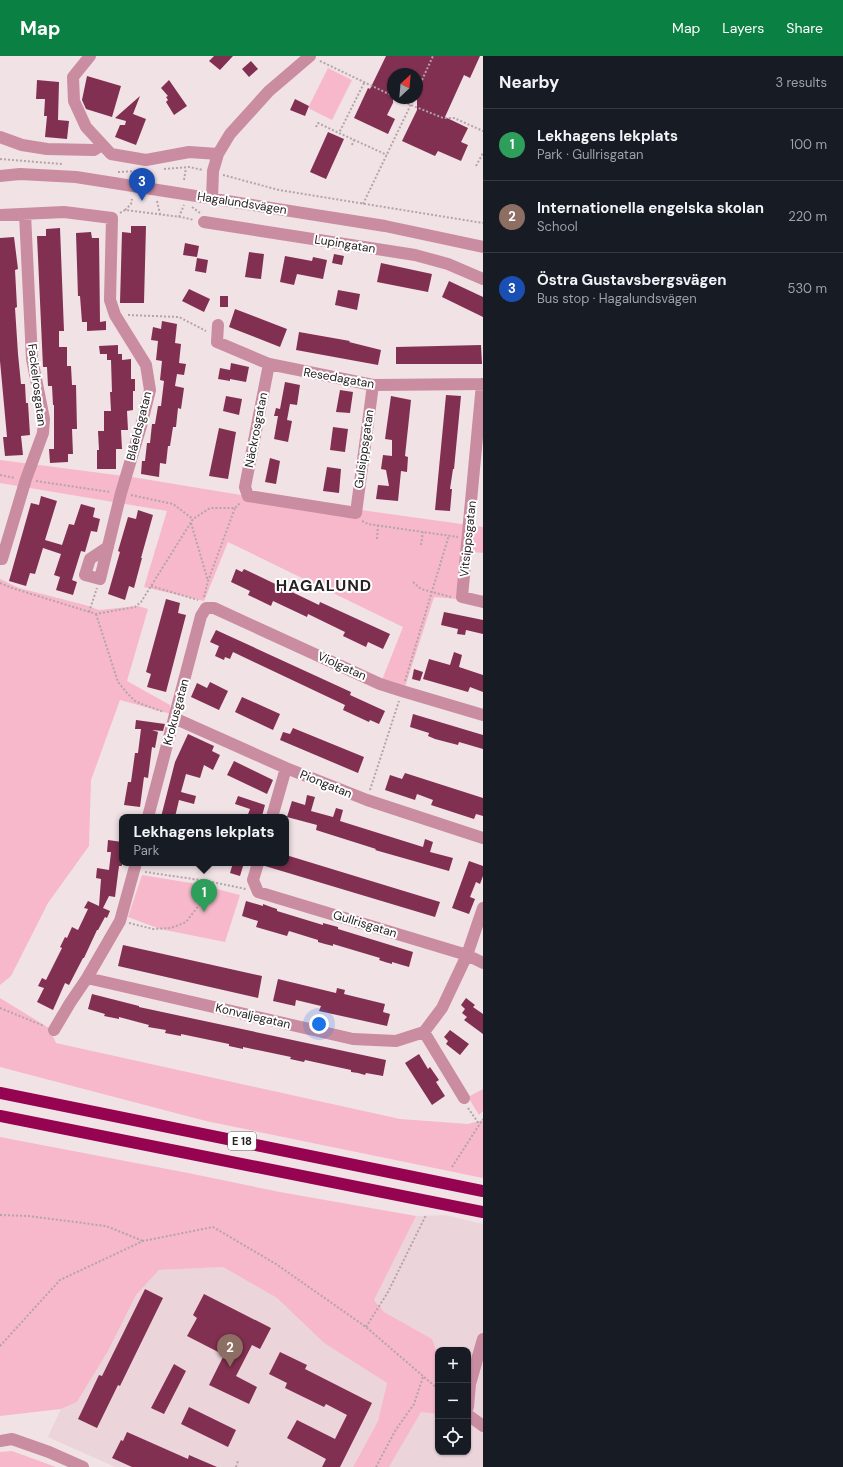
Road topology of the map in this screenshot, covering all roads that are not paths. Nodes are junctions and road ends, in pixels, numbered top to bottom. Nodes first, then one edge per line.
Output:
1 (90, 56) edge
2 (310, 56) edge
3 (0, 137) edge
4 (102, 145) junction
5 (218, 154) junction
6 (0, 176) edge
7 (212, 199) junction
8 (26, 214) junction
9 (0, 215) edge
10 (206, 222) road end
11 (483, 247) edge
12 (483, 280) edge
13 (218, 331) road end
14 (269, 364) junction
15 (483, 384) edge
16 (373, 385) junction
17 (356, 513) joint
18 (13, 527) junction
19 (0, 534) edge
20 (0, 559) edge
21 (100, 579) road end
22 (483, 602) edge
23 (206, 608) joint
24 (483, 715) edge
25 (174, 718) junction
26 (286, 768) junction
27 (149, 814) edge
28 (273, 814) edge
29 (483, 838) edge
30 (135, 866) edge
31 (258, 866) edge
32 (483, 908) edge
33 (467, 955) junction
34 (483, 963) edge
35 (87, 978) junction
36 (54, 1030) road end
37 (424, 1032) junction
38 (0, 1093) edge
39 (464, 1098) road end
40 (0, 1116) edge
41 (483, 1191) edge
42 (483, 1212) edge
43 (483, 1339) edge
44 (470, 1383) edge
45 (471, 1416) edge
46 (483, 1426) edge
47 (0, 1441) edge
48 (82, 1467) edge

1 - 4 street
2 - 5 street
3 - 4 street
4 - 5 street
5 - 7 street
6 - 7 street, Hagalundsvägen
7 - 11 street, Hagalundsvägen
8 - 9 street
8 - 18 street, Fackelrosgatan
8 - 21 street, Blåeldsgatan
10 - 12 street, Lupingatan
13 - 14 street, Resedagatan
14 - 16 street, Resedagatan
14 - 17 street, Näckrosgatan
15 - 16 street, Resedagatan
15 - 22 street, Vitsippsgatan
16 - 17 street, Gulsippsgatan
18 - 19 street
18 - 20 street, Fackelrosgatan
23 - 24 street, Violgatan
23 - 25 street, Krokusgatan
25 - 26 street, Piongatan
25 - 27 street, Krokusgatan
26 - 28 street
26 - 29 street, Piongatan
30 - 35 street
31 - 33 street, Gullrisgatan
32 - 33 street
33 - 34 street, Gullrisgatan
33 - 37 street
35 - 36 street
35 - 37 street, Konvaljegatan
37 - 39 street
38 - 41 highway, E 18
40 - 42 highway, E 18
43 - 44 street
45 - 46 street
47 - 48 street

